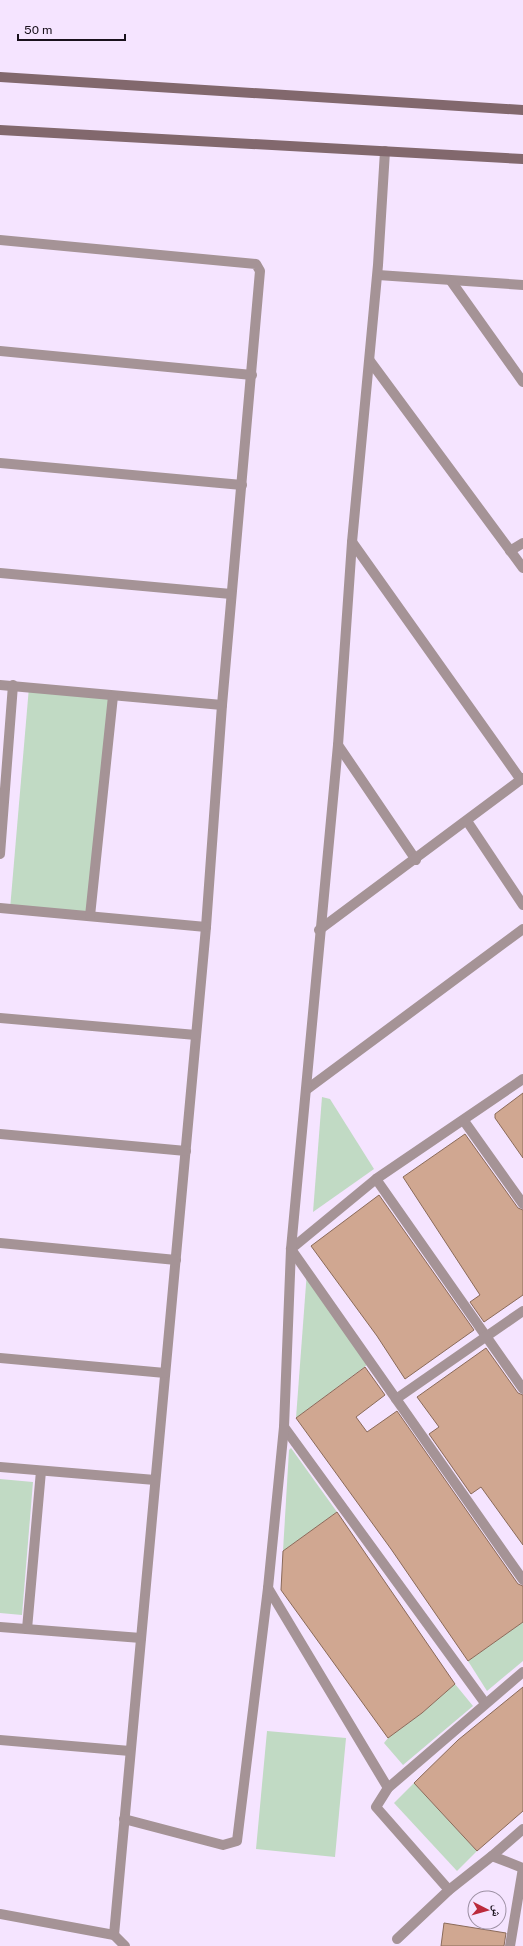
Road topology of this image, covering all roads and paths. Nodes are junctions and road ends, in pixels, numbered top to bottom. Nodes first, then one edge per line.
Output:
1 (0, 77) edge
2 (523, 110) edge
3 (0, 130) edge
4 (385, 151) junction
5 (523, 159) edge
6 (0, 240) edge
7 (378, 275) junction
8 (451, 281) junction
9 (523, 285) edge
10 (0, 351) edge
11 (370, 361) junction
12 (252, 375) junction
13 (523, 382) edge
14 (0, 463) edge
15 (242, 485) junction
16 (352, 542) junction
17 (523, 543) edge
18 (510, 551) junction
19 (523, 568) edge
20 (0, 573) edge
21 (231, 594) junction
22 (0, 685) edge
23 (13, 685) junction
24 (113, 696) junction
25 (222, 705) junction
26 (338, 745) junction
27 (522, 779) edge
28 (467, 822) junction
29 (0, 854) edge
30 (416, 860) junction
31 (523, 905) edge
32 (0, 908) edge
33 (90, 916) junction
34 (206, 927) junction
35 (523, 929) edge
36 (319, 930) junction
37 (0, 1018) edge
38 (196, 1036) junction
39 (523, 1079) edge
40 (306, 1090) junction
41 (464, 1120) junction
42 (0, 1134) edge
43 (186, 1151) junction
44 (376, 1179) junction
45 (523, 1204) edge
46 (0, 1244) edge
47 (291, 1249) junction
48 (176, 1260) junction
49 (523, 1311) edge
50 (486, 1336) junction
51 (0, 1358) edge
52 (165, 1373) junction
53 (523, 1389) edge
54 (396, 1399) junction
55 (284, 1427) junction
56 (0, 1467) edge
57 (41, 1471) junction
58 (155, 1480) junction
59 (523, 1580) edge
60 (268, 1588) junction
61 (0, 1627) edge
62 (27, 1629) junction
63 (141, 1638) junction
64 (523, 1672) edge
65 (485, 1704) junction
66 (0, 1740) edge
67 (130, 1751) junction
68 (388, 1788) junction
69 (124, 1819) junction
70 (523, 1829) edge
71 (492, 1856) junction
72 (523, 1868) edge
73 (449, 1890) junction
74 (0, 1914) edge
75 (114, 1935) junction
76 (396, 1939) dead end
77 (125, 1946) edge
78 (510, 1946) edge

1 - 2 main road
3 - 4 main road
4 - 5 main road
4 - 7 street
6 - 12 street
7 - 8 street
7 - 11 street
8 - 9 street
8 - 13 street
10 - 12 street
11 - 16 street
11 - 18 street
12 - 15 street
14 - 15 street
15 - 21 street
16 - 26 street
16 - 27 street
17 - 18 street
18 - 19 street
20 - 21 street
21 - 25 street
22 - 23 street
23 - 24 street
23 - 29 street
24 - 25 street
24 - 33 street
25 - 34 street
26 - 30 street
26 - 36 street
27 - 28 street
28 - 30 street
28 - 31 street
30 - 36 street
32 - 33 street
33 - 34 street
34 - 38 street
35 - 40 street
36 - 40 street
37 - 38 street
38 - 43 street
39 - 41 street
40 - 47 street
41 - 44 street
41 - 45 street
42 - 43 street
43 - 48 street
44 - 47 street
44 - 50 street
46 - 48 street
47 - 54 street
47 - 55 street
48 - 52 street
49 - 50 street
50 - 53 street
50 - 54 street
51 - 52 street
52 - 58 street
54 - 59 street
55 - 60 street
55 - 65 street
56 - 57 street
57 - 58 street
57 - 62 street
58 - 63 street
60 - 68 street
60 - 69 street
61 - 62 street
62 - 63 street
63 - 67 street
64 - 65 street
65 - 68 street
66 - 67 street
67 - 69 street
68 - 73 street
69 - 75 street
70 - 71 street
71 - 72 street
71 - 73 street
72 - 78 street
73 - 76 street
74 - 75 street
75 - 77 street

